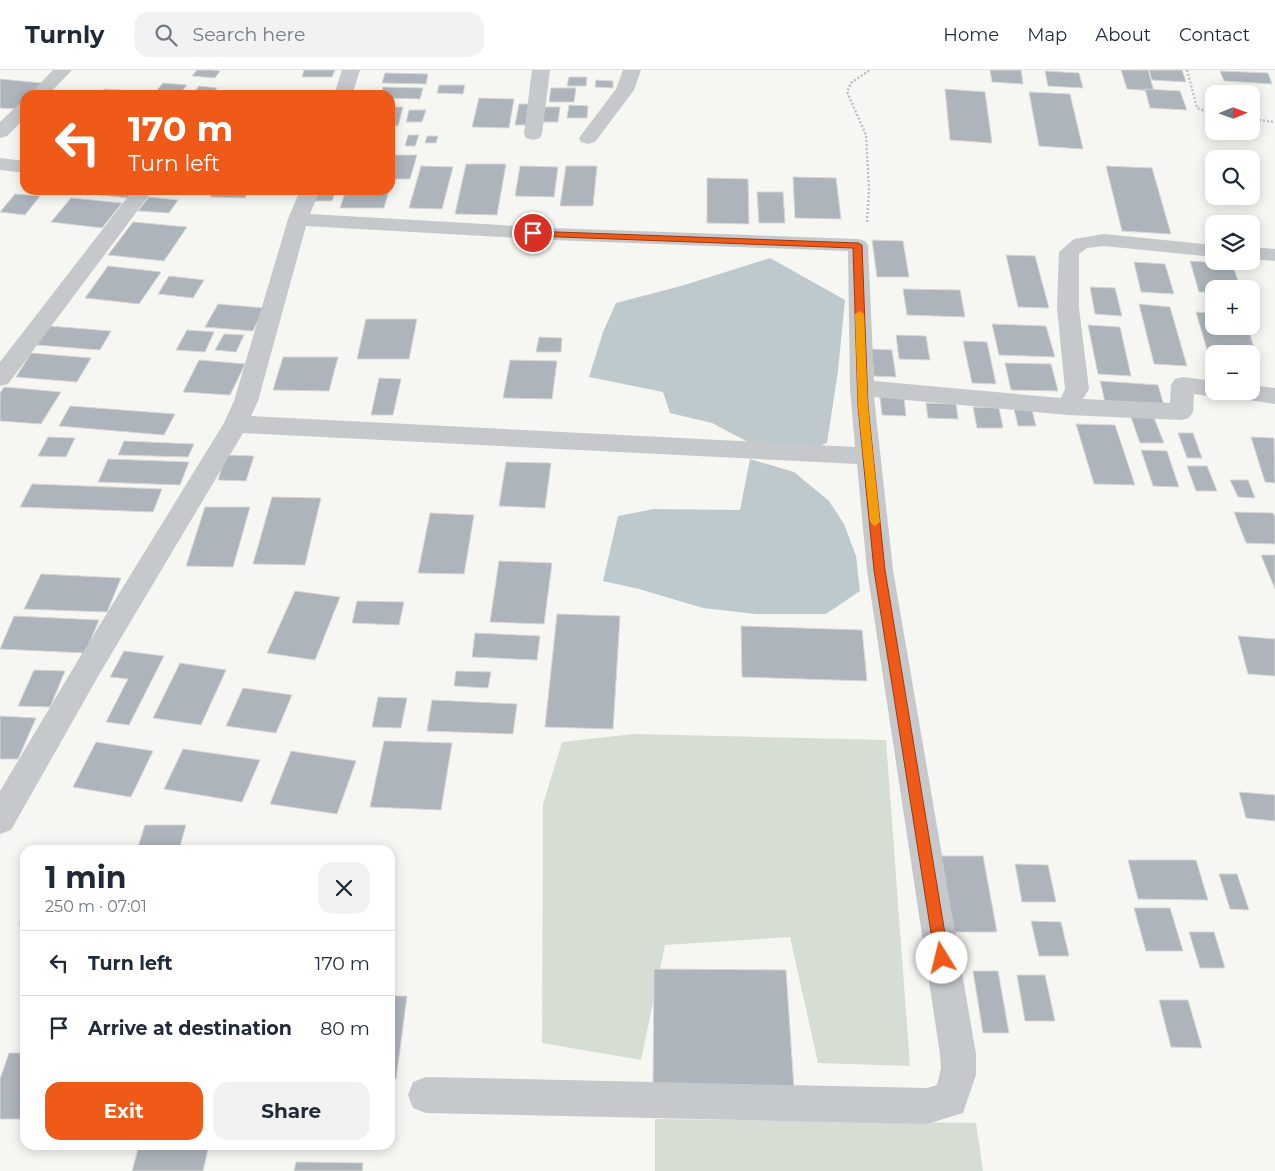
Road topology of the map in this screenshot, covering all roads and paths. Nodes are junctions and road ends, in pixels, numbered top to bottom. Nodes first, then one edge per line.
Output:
1 (63, 70) edge
2 (351, 70) edge
3 (541, 70) edge
4 (632, 70) edge
5 (870, 70) edge
6 (1187, 70) edge
7 (43, 90) edge
8 (345, 90) edge
9 (1205, 111) edge
10 (20, 113) edge
11 (1260, 120) edge
12 (1275, 122) edge
13 (0, 132) edge
14 (533, 134) dead end
15 (588, 138) dead end
16 (0, 164) edge
17 (20, 166) edge
18 (139, 195) edge
19 (308, 195) edge
20 (298, 219) junction
21 (858, 245) junction
22 (1205, 250) edge
23 (1260, 254) edge
24 (1275, 255) edge
25 (0, 378) edge
26 (862, 388) junction
27 (1205, 388) edge
28 (1260, 394) edge
29 (1275, 396) edge
30 (1068, 407) junction
31 (236, 424) junction
32 (868, 456) junction
33 (0, 820) edge
34 (426, 1096) dead end

1 - 7 street
2 - 8 street
3 - 14 street
4 - 15 street
5 - 21 path
6 - 9 path
10 - 13 street
11 - 12 path
16 - 17 street
18 - 25 street
19 - 20 street
20 - 21 street
20 - 31 street
21 - 26 street
22 - 30 street
23 - 24 street
26 - 30 street
26 - 32 street
27 - 30 street
28 - 29 street
31 - 32 street
31 - 33 street
32 - 34 street

